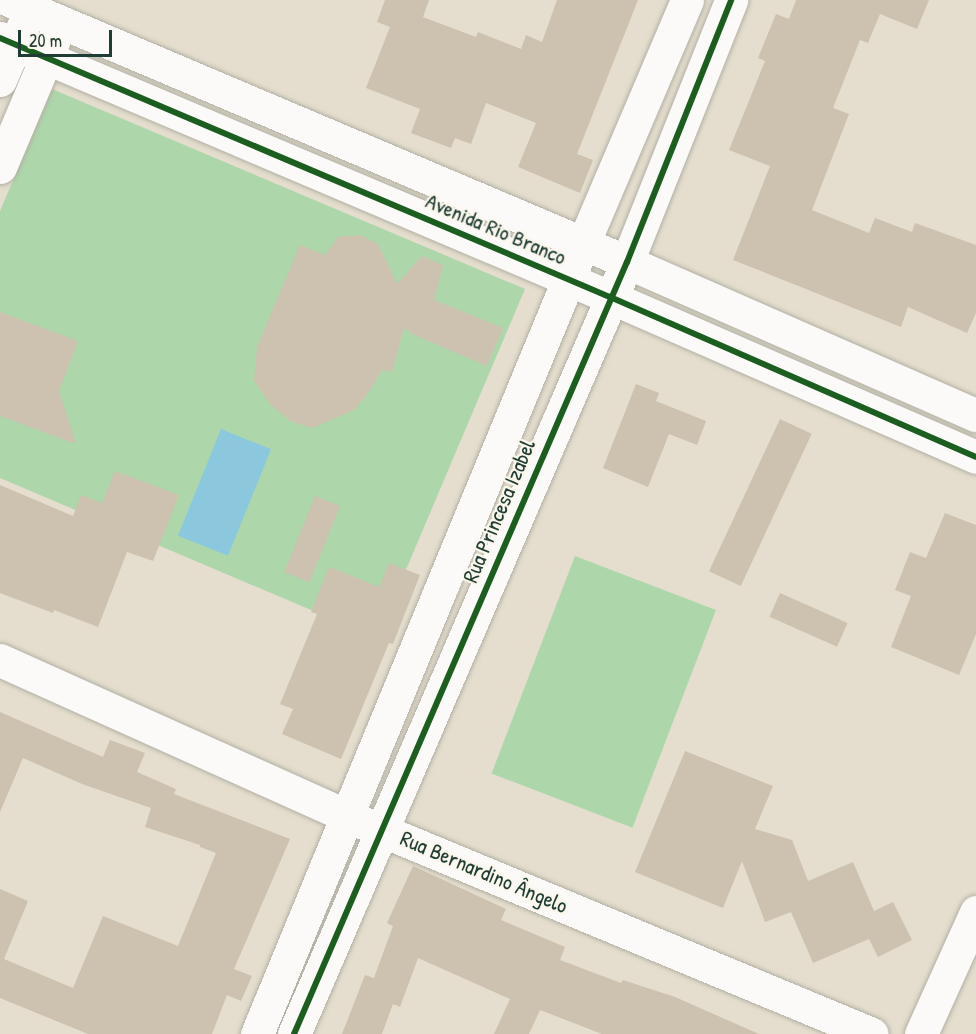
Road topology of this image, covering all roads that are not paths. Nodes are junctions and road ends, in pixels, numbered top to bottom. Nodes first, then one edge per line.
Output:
1 (687, 0) edge
2 (731, 0) edge
3 (24, 3) edge
4 (66, 10) edge
5 (8, 41) edge
6 (45, 58) junction
7 (198, 79) junction
8 (0, 80) edge
9 (184, 116) junction
10 (0, 167) edge
11 (453, 189) junction
12 (437, 224) junction
13 (583, 244) junction
14 (627, 262) junction
15 (568, 280) junction
16 (610, 297) junction
17 (976, 415) edge
18 (976, 457) edge
19 (0, 660) edge
20 (347, 816) junction
21 (382, 829) junction
22 (976, 912) edge
23 (257, 1034) edge
24 (294, 1034) edge
25 (872, 1034) edge
26 (921, 1034) edge

1 - 13 street, Rua Princesa Izabel
2 - 14 street, Rua Princesa Izabel
3 - 4 street, Avenida Rio Branco
3 - 5 street
4 - 6 street
4 - 7 street, Avenida Rio Branco
5 - 6 street, Avenida Rio Branco
5 - 8 street
6 - 9 street, Avenida Rio Branco
6 - 10 street
7 - 9 street
7 - 11 street, Avenida Rio Branco
9 - 12 street, Avenida Rio Branco
11 - 12 street
11 - 13 street, Avenida Rio Branco
12 - 15 street, Avenida Rio Branco
13 - 14 street, Avenida Rio Branco
13 - 15 street, Rua Princesa Izabel
14 - 16 street, Rua Princesa Izabel
14 - 17 street, Avenida Rio Branco
15 - 16 street, Avenida Rio Branco
15 - 20 street, Rua Princesa Izabel
16 - 18 street, Avenida Rio Branco
16 - 21 street, Rua Princesa Izabel
19 - 20 street, Rua Bernardino Ângelo
20 - 21 street, Rua Bernardino Ângelo
20 - 23 street, Rua Princesa Izabel
21 - 24 street, Rua Princesa Izabel
21 - 25 street, Rua Bernardino Ângelo
22 - 26 street

